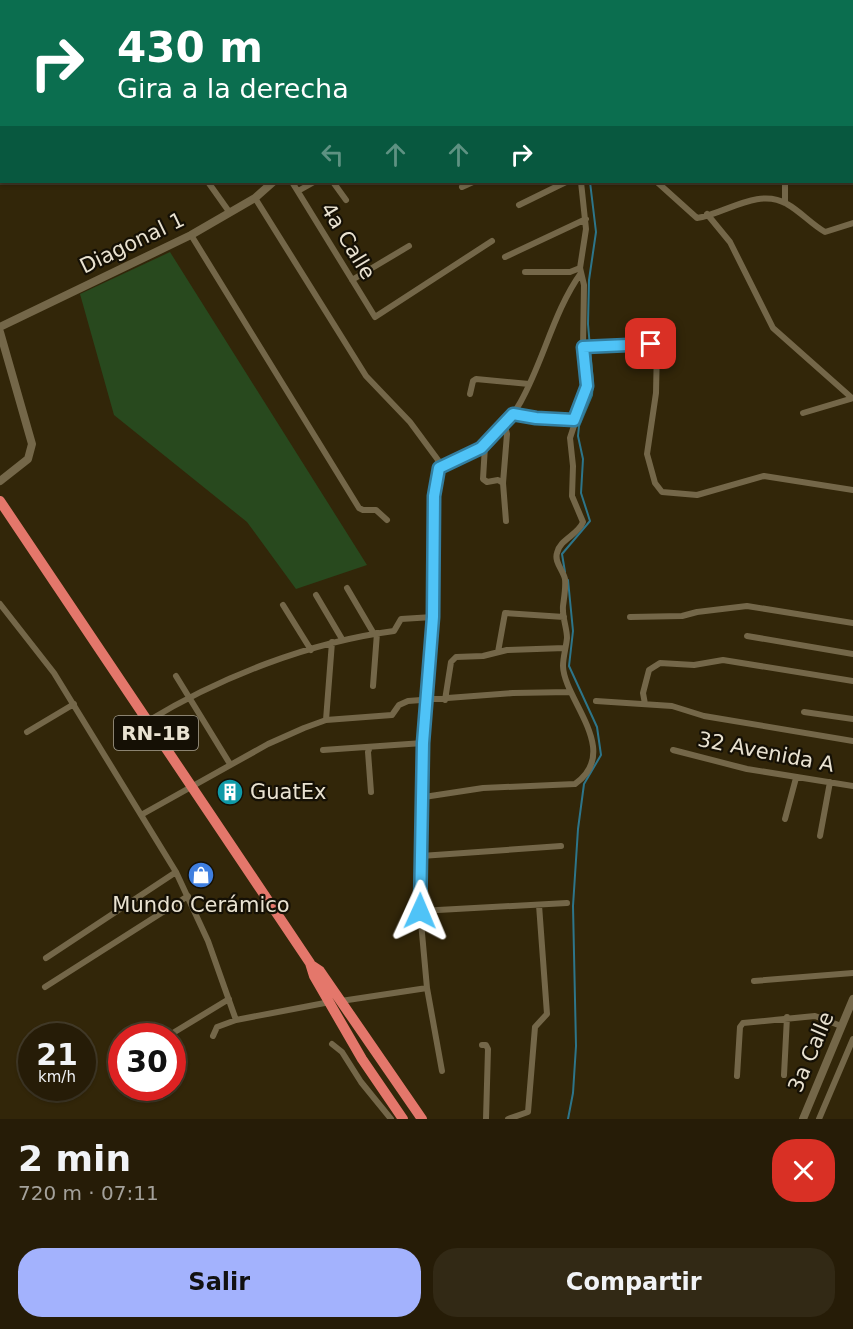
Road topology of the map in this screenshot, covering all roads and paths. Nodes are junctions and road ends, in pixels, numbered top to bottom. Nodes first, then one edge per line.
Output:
1 (209, 183) edge
2 (270, 183) edge
3 (293, 183) edge
4 (312, 183) edge
5 (334, 183) edge
6 (471, 183) edge
7 (565, 183) edge
8 (581, 183) edge
9 (785, 183) edge
10 (659, 184) edge
11 (462, 187) dead end
12 (298, 191) junction
13 (255, 198) junction
14 (346, 200) dead end
15 (785, 203) junction
16 (519, 205) dead end
17 (230, 213) junction
18 (706, 214) junction
19 (586, 219) junction
20 (853, 223) edge
21 (191, 235) junction
22 (492, 241) dead end
23 (409, 246) dead end
24 (505, 257) dead end
25 (581, 270) junction
26 (525, 272) dead end
27 (352, 280) junction
28 (0, 329) edge
29 (587, 347) junction
30 (529, 384) junction
31 (470, 394) dead end
32 (853, 398) edge
33 (803, 413) dead end
34 (513, 414) junction
35 (574, 420) junction
36 (505, 426) junction
37 (485, 446) junction
38 (439, 468) junction
39 (0, 481) edge
40 (503, 483) junction
41 (853, 490) edge
42 (0, 501) edge
43 (387, 520) dead end
44 (506, 521) dead end
45 (347, 588) dead end
46 (316, 595) dead end
47 (0, 604) edge
48 (284, 605) dead end
49 (433, 617) junction
50 (564, 617) junction
51 (630, 617) dead end
52 (853, 622) edge
53 (376, 634) junction
54 (747, 636) dead end
55 (342, 639) junction
56 (332, 642) junction
57 (565, 648) junction
58 (311, 650) junction
59 (498, 652) junction
60 (853, 654) edge
61 (176, 676) dead end
62 (853, 681) edge
63 (373, 686) dead end
64 (570, 692) junction
65 (189, 696) junction
66 (445, 700) junction
67 (425, 701) junction
68 (596, 701) dead end
69 (74, 704) junction
70 (645, 704) junction
71 (804, 712) dead end
72 (853, 719) edge
73 (327, 720) junction
74 (148, 721) junction
75 (27, 732) dead end
76 (853, 741) edge
77 (423, 743) junction
78 (370, 747) junction
79 (323, 750) dead end
80 (673, 750) dead end
81 (230, 764) junction
82 (796, 778) junction
83 (830, 782) junction
84 (191, 785) junction
85 (853, 786) edge
86 (371, 792) dead end
87 (424, 797) junction
88 (141, 815) junction
89 (785, 819) dead end
90 (820, 836) dead end
91 (561, 846) dead end
92 (422, 856) junction
93 (176, 872) junction
94 (188, 896) junction
95 (567, 903) dead end
96 (539, 905) junction
97 (420, 911) junction
98 (46, 958) dead end
99 (853, 973) edge
100 (754, 981) dead end
101 (45, 987) dead end
102 (427, 988) junction
103 (229, 999) junction
104 (853, 999) edge
105 (335, 1001) junction
106 (787, 1017) junction
107 (236, 1020) junction
108 (186, 1025) edge
109 (841, 1026) junction
110 (213, 1036) dead end
111 (853, 1039) edge
112 (352, 1041) junction
113 (332, 1044) dead end
114 (482, 1045) dead end
115 (342, 1052) junction
116 (442, 1071) dead end
117 (784, 1075) dead end
118 (737, 1076) dead end
119 (822, 1118) edge
120 (391, 1119) edge
121 (403, 1119) edge
122 (422, 1119) edge
123 (486, 1119) edge
124 (508, 1119) edge
125 (803, 1119) edge

1 - 17 street
2 - 13 street, Diagonal 1
3 - 12 street, 4a Calle
4 - 12 street
5 - 14 street
6 - 11 street
7 - 16 street
8 - 19 street
9 - 15 street
10 - 18 street
12 - 27 street, 4a Calle
13 - 17 street, Diagonal 1
13 - 38 street
15 - 18 street
15 - 20 street
17 - 21 street, Diagonal 1
18 - 32 street
19 - 24 street
19 - 25 street
21 - 28 street, Diagonal 1
21 - 43 street
22 - 27 street, 4a Calle
23 - 27 street
25 - 26 street
25 - 29 street
25 - 30 street
28 - 39 street
29 - 35 street
29 - 41 street
30 - 31 street
30 - 34 street
32 - 33 street
34 - 35 street
34 - 36 street
35 - 50 street
36 - 37 street
36 - 40 street
37 - 38 street
37 - 40 street
38 - 49 street
40 - 44 street
42 - 74 highway, RN-1B
45 - 53 street
46 - 55 street
47 - 69 street
48 - 58 street
49 - 53 street
49 - 67 street
50 - 57 street
50 - 59 street
51 - 52 street
53 - 55 street
53 - 63 street
54 - 60 street
55 - 56 street
56 - 58 street
56 - 73 street
57 - 59 street
57 - 64 street
58 - 65 street
59 - 66 street
61 - 65 street
62 - 70 street
64 - 66 street
64 - 87 street
65 - 74 street
65 - 81 street
66 - 67 street
67 - 73 street
67 - 77 street
68 - 70 street
69 - 75 street
69 - 88 street
70 - 76 street
71 - 72 street
73 - 81 street
74 - 84 highway, RN-1B
77 - 78 street
77 - 87 street
78 - 79 street
78 - 86 street
80 - 82 street, 32 Avenida A
81 - 84 street
82 - 83 street, 32 Avenida A
82 - 89 street
83 - 85 street, 32 Avenida A
83 - 90 street
84 - 88 street
84 - 105 highway, RN-1B
87 - 92 street
88 - 93 street
91 - 92 street
92 - 97 street
93 - 94 street
93 - 98 street
94 - 101 street
94 - 103 street
95 - 96 street
96 - 97 street
96 - 124 street
97 - 102 street
99 - 100 street
102 - 105 street
102 - 116 street
103 - 107 street
103 - 108 street
104 - 109 street, 3a Calle
105 - 107 street
105 - 112 highway, RN-1B
105 - 122 highway, RN-1B
106 - 109 street
106 - 117 street
106 - 118 street
107 - 110 street
109 - 125 street, 3a Calle
111 - 119 street, 3a Calle
112 - 115 street
112 - 121 highway, RN-1B
113 - 115 street
114 - 123 street
115 - 120 street

